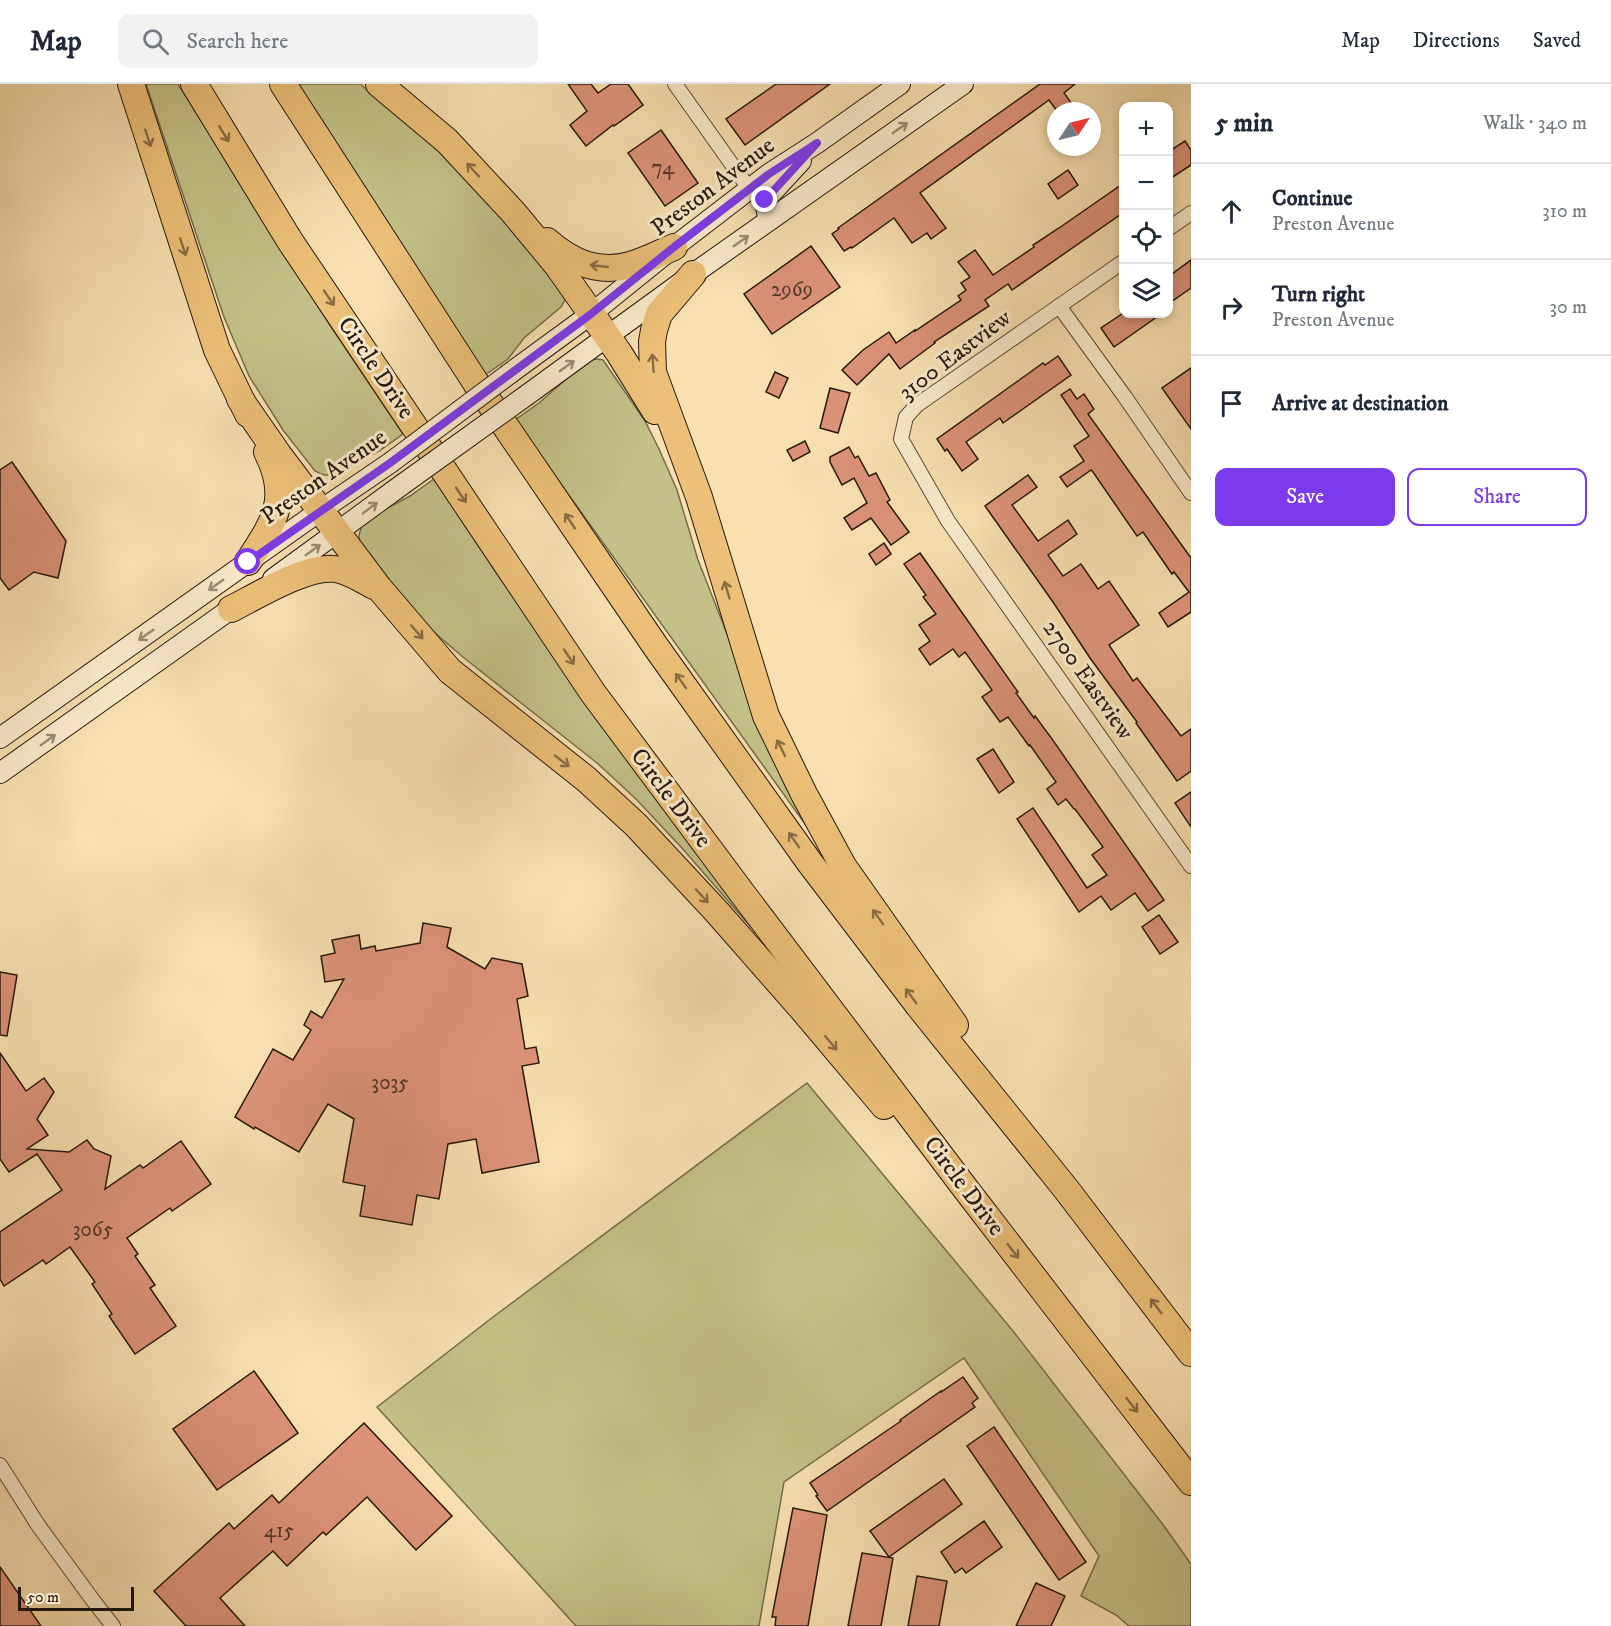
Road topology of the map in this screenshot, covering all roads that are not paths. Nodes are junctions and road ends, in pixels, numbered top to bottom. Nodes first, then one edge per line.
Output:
1 (131, 84) edge
2 (194, 84) edge
3 (283, 84) edge
4 (379, 84) edge
5 (675, 84) edge
6 (900, 84) edge
7 (963, 84) edge
8 (817, 143) junction
9 (750, 190) junction
10 (513, 212) junction
11 (1191, 213) edge
12 (771, 219) junction
13 (1173, 226) edge
14 (674, 247) junction
15 (1120, 264) edge
16 (693, 274) junction
17 (1059, 306) junction
18 (591, 314) junction
19 (607, 337) junction
20 (240, 399) junction
21 (1191, 493) edge
22 (699, 497) junction
23 (321, 510) junction
24 (948, 521) joint
25 (337, 533) junction
26 (248, 562) junction
27 (379, 588) junction
28 (231, 609) junction
29 (0, 738) edge
30 (0, 773) edge
31 (1191, 866) edge
32 (965, 1188) junction
33 (1066, 1189) junction
34 (1191, 1353) edge
35 (0, 1465) edge
36 (1191, 1482) edge
37 (113, 1626) edge

1 -> 20 highway
2 -> 32 highway, Circle Drive
33 -> 3 highway
10 -> 4 highway
5 - 9 street
6 - 8 main road, Preston Avenue
12 -> 7 main road
8 - 9 main road, Preston Avenue
8 - 12 main road, Preston Avenue
9 - 14 main road, Preston Avenue
14 -> 10 highway
10 - 18 highway
11 - 13 street
16 -> 12 main road
14 - 18 main road, Preston Avenue
15 - 17 street, 3100 Eastview
16 - 19 main road
22 -> 16 highway
17 - 21 street
17 - 24 street, 3100 Eastview
18 - 19 highway
18 - 23 main road, Preston Avenue, bridge
19 - 22 highway
25 -> 19 main road, bridge
20 - 23 highway
20 - 26 highway
33 -> 22 highway
23 - 25 highway
23 - 26 main road, Preston Avenue
24 - 31 street, 2700 Eastview
25 - 27 highway
28 -> 25 main road
26 -> 29 main road, Preston Avenue
27 - 28 highway
27 -> 32 highway
30 -> 28 main road
32 -> 36 highway, Circle Drive
34 -> 33 highway
35 - 37 street

